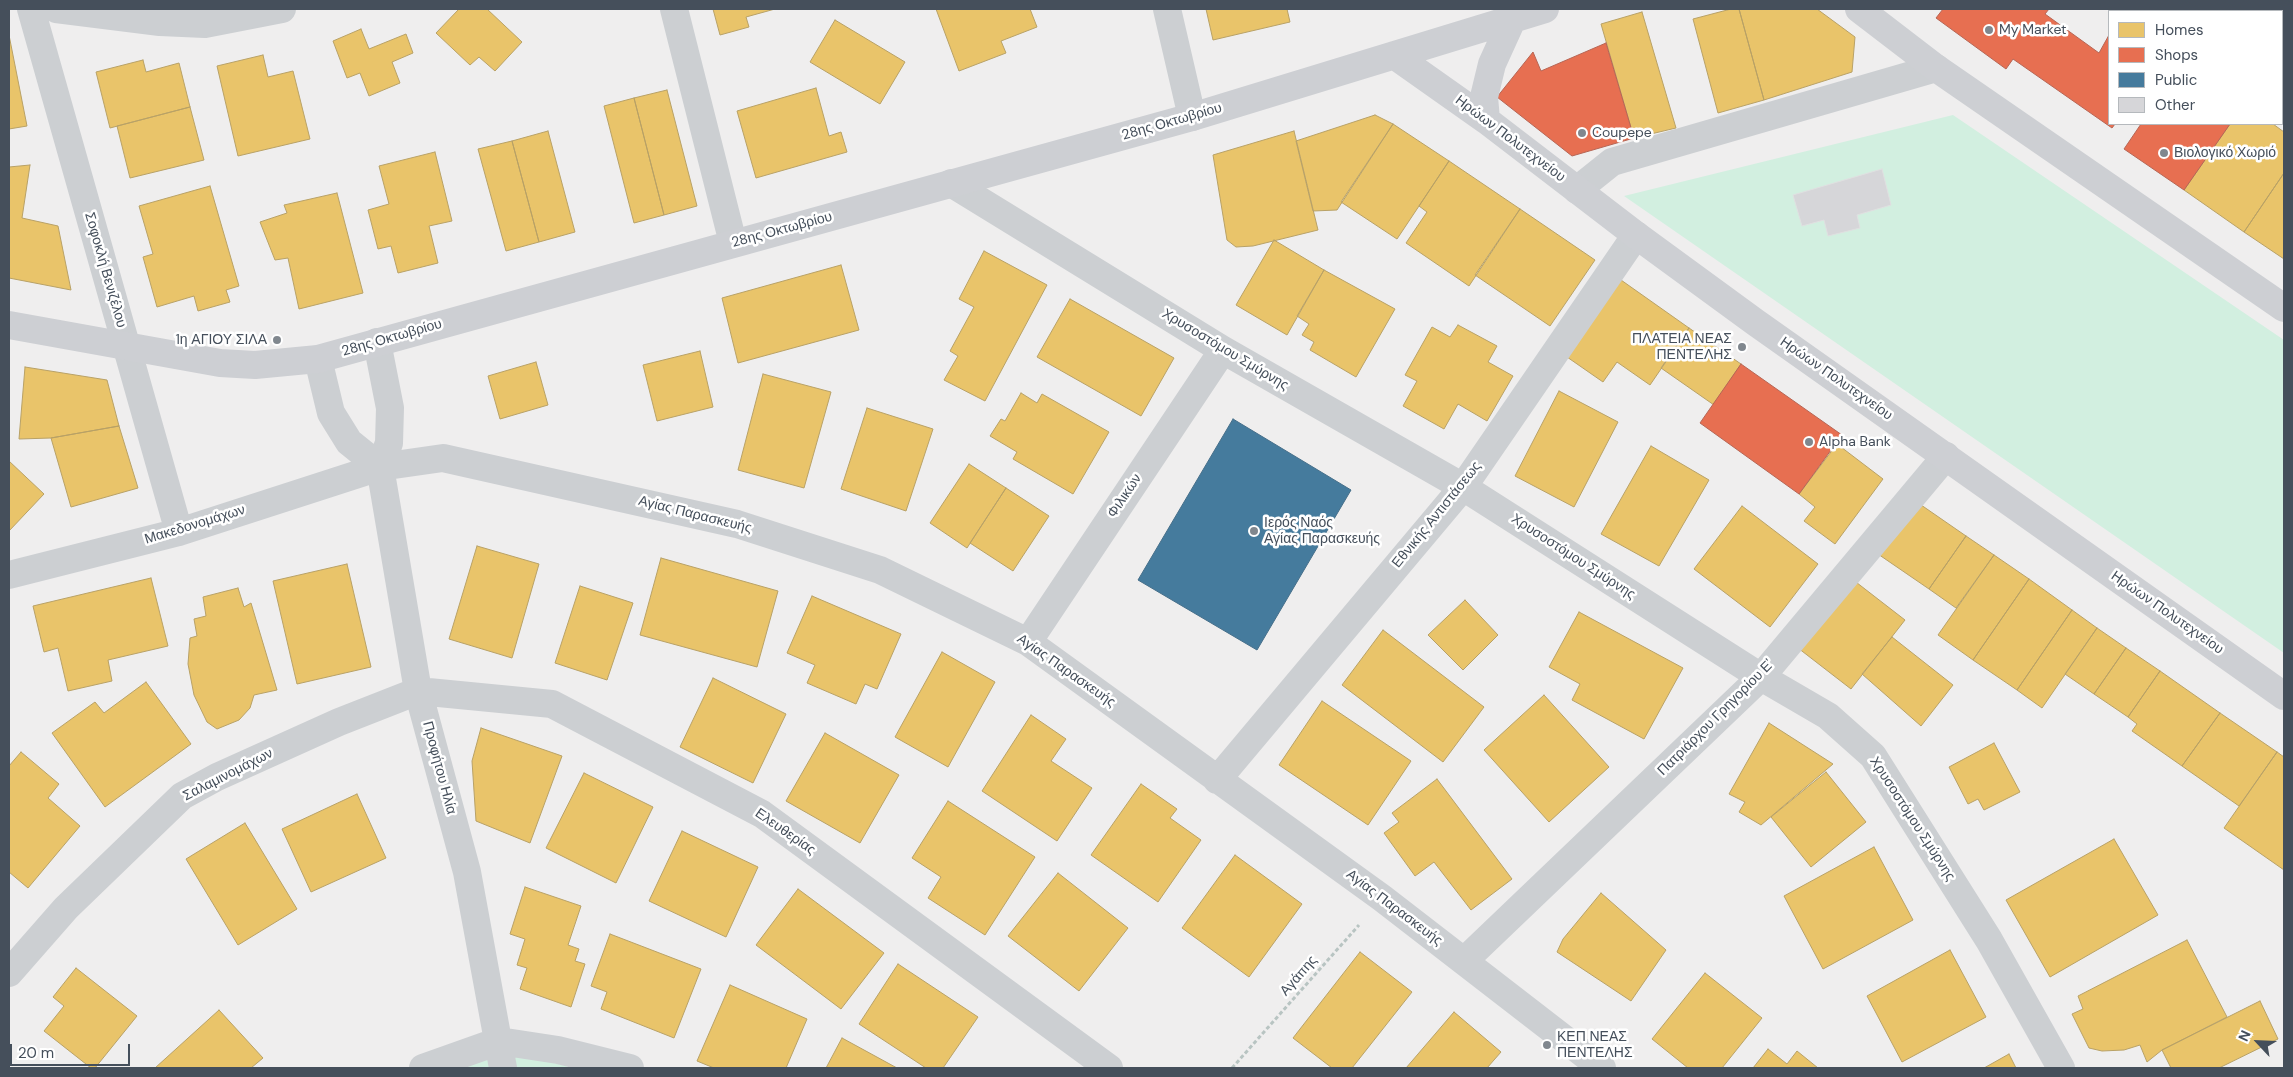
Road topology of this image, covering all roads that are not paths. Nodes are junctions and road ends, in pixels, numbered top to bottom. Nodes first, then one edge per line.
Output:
1 (31, 9) edge
2 (56, 9) edge
3 (282, 9) edge
4 (674, 9) edge
5 (1167, 9) edge
6 (1545, 9) edge
7 (1859, 9) edge
8 (1512, 20) junction
9 (1394, 55) junction
10 (1936, 68) junction
11 (1192, 116) junction
12 (1486, 120) junction
13 (951, 183) junction
14 (1577, 190) junction
15 (1636, 235) junction
16 (733, 243) junction
17 (2284, 308) edge
18 (9, 325) edge
19 (377, 342) junction
20 (126, 347) junction
21 (1223, 350) junction
22 (318, 360) junction
23 (1946, 456) junction
24 (380, 468) junction
25 (1463, 486) junction
26 (178, 532) junction
27 (9, 575) edge
28 (1028, 642) junction
29 (1761, 677) junction
30 (418, 691) junction
31 (2284, 696) edge
32 (1217, 780) junction
33 (1464, 961) junction
34 (9, 973) edge
35 (499, 1041) junction
36 (423, 1068) edge
37 (503, 1068) edge
38 (630, 1068) edge
39 (1108, 1068) edge
40 (1602, 1068) edge
41 (2061, 1068) edge

1 - 20 street, Σοφοκλή Βενιζέλου
2 - 3 street
4 - 16 street
5 - 11 street
6 - 8 main road, 28ης Οκτωβρίου
7 - 10 main road
8 - 9 main road, 28ης Οκτωβρίου
8 - 12 main road
9 - 11 main road, 28ης Οκτωβρίου
9 - 12 main road, Ηρώων Πολυτεχνείου
10 - 14 street
10 - 17 main road
11 - 13 main road, 28ης Οκτωβρίου
12 - 14 main road, Ηρώων Πολυτεχνείου
13 - 16 main road, 28ης Οκτωβρίου
13 - 21 street, Χρυσοστόμου Σμύρνης
14 - 15 main road, Ηρώων Πολυτεχνείου
15 - 23 main road, Ηρώων Πολυτεχνείου
15 - 25 street, Εθνικής Αντιστάσεως
16 - 19 main road, 28ης Οκτωβρίου
18 - 20 main road, 28ης Οκτωβρίου
19 - 22 main road, 28ης Οκτωβρίου
19 - 24 street, Προφήτου Ηλία
20 - 22 main road, 28ης Οκτωβρίου
20 - 26 street, Σοφοκλή Βενιζέλου
21 - 25 street, Χρυσοστόμου Σμύρνης
21 - 28 street, Φιλικών
22 - 24 street
23 - 29 street, Πατριάρχου Γρηγορίου Ε'
23 - 31 main road, Ηρώων Πολυτεχνείου
24 - 26 street, Μακεδονομάχων
24 - 28 street, Αγίας Παρασκευής
24 - 30 street, Προφήτου Ηλία
25 - 29 street, Χρυσοστόμου Σμύρνης
25 - 32 street, Εθνικής Αντιστάσεως
26 - 27 street, Μακεδονομάχων
28 - 32 street, Αγίας Παρασκευής
29 - 33 street, Πατριάρχου Γρηγορίου Ε'
29 - 41 street, Χρυσοστόμου Σμύρνης
30 - 34 street, Σαλαμινομάχων
30 - 35 street, Προφήτου Ηλία
30 - 39 street, Ελευθερίας
32 - 33 street, Αγίας Παρασκευής
33 - 40 street, Αγίας Παρασκευής
35 - 36 street
35 - 37 street, Προφήτου Ηλία
35 - 38 street

